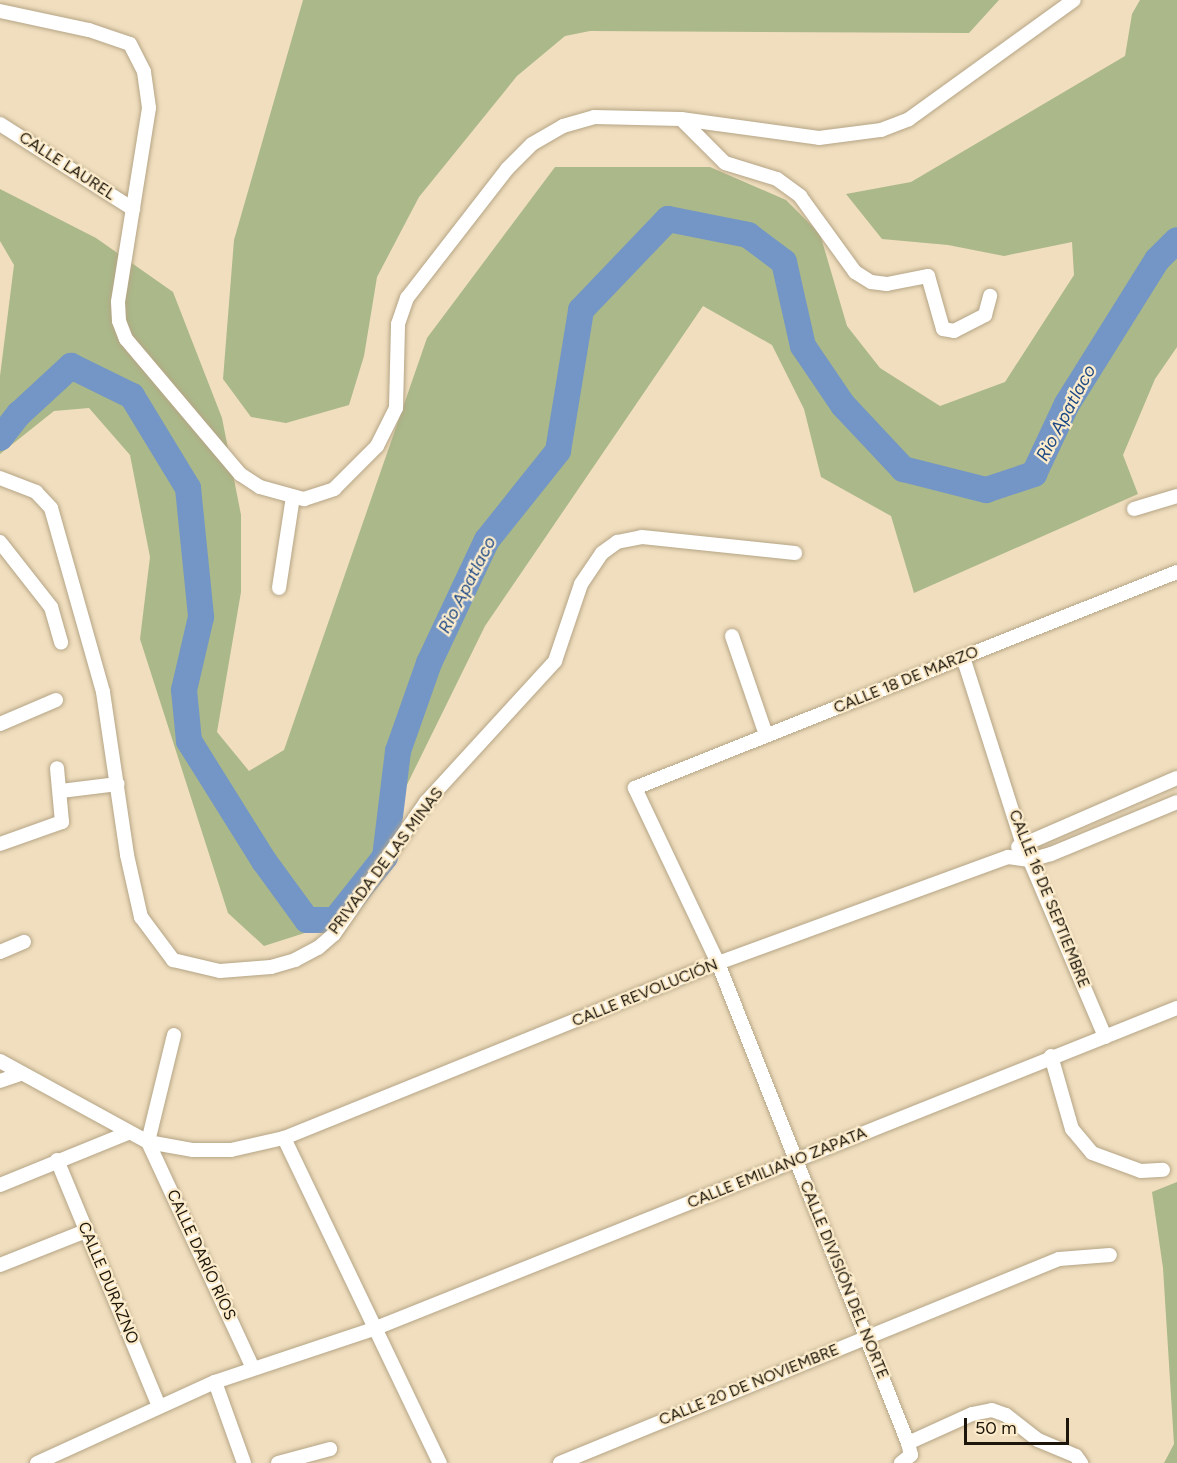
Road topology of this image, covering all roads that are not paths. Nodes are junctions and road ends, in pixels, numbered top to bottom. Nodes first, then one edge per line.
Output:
1 (1074, 0) edge
2 (0, 11) edge
3 (681, 120) junction
4 (0, 124) edge
5 (133, 209) junction
6 (990, 296) dead end
7 (0, 478) edge
8 (1177, 496) edge
9 (293, 497) junction
10 (1134, 509) dead end
11 (0, 542) edge
12 (795, 553) dead end
13 (1177, 572) edge
14 (279, 588) dead end
15 (732, 636) dead end
16 (61, 643) dead end
17 (963, 657) junction
18 (56, 700) dead end
19 (0, 724) edge
20 (766, 735) junction
21 (57, 768) dead end
22 (1177, 778) edge
23 (118, 784) junction
24 (635, 788) joint
25 (61, 791) junction
26 (1177, 802) edge
27 (1022, 842) junction
28 (0, 844) edge
29 (1008, 857) junction
30 (1030, 860) junction
31 (24, 942) dead end
32 (0, 952) edge
33 (718, 963) junction
34 (1177, 1008) edge
35 (174, 1035) dead end
36 (1105, 1037) junction
37 (1051, 1056) junction
38 (0, 1060) edge
39 (20, 1074) junction
40 (0, 1081) edge
41 (128, 1133) junction
42 (284, 1138) junction
43 (148, 1142) junction
44 (57, 1160) junction
45 (797, 1160) junction
46 (1163, 1170) dead end
47 (0, 1185) edge
48 (86, 1231) junction
49 (1110, 1255) dead end
50 (0, 1265) edge
51 (376, 1328) junction
52 (866, 1336) junction
53 (253, 1368) junction
54 (215, 1382) junction
55 (159, 1406) junction
56 (908, 1443) junction
57 (330, 1449) dead end
58 (37, 1463) edge
59 (244, 1463) edge
60 (278, 1463) edge
61 (440, 1463) edge
62 (560, 1463) edge
63 (901, 1463) edge
64 (1081, 1463) edge

1 - 3 street
2 - 5 street
3 - 6 street
3 - 9 street
4 - 5 street, CALLE LAUREL
5 - 9 street
7 - 23 street, PRIVADA DE LAS MINAS
8 - 10 street
9 - 14 street
11 - 16 street
12 - 23 street, PRIVADA DE LAS MINAS
13 - 17 street, CALLE 18 DE MARZO
15 - 20 street
17 - 20 street, CALLE 18 DE MARZO
17 - 27 street, CALLE 16 DE SEPTIEMBRE
18 - 19 street
20 - 24 street, CALLE 18 DE MARZO
21 - 25 street
22 - 27 street, CALLE REVOLUCIÓN
23 - 25 street
24 - 33 street, CALLE DIVISIÓN DEL NORTE
25 - 28 street
26 - 30 street, CALLE REVOLUCIÓN
27 - 29 street, CALLE REVOLUCIÓN
27 - 30 street, CALLE 16 DE SEPTIEMBRE
29 - 30 street, CALLE REVOLUCIÓN
29 - 33 street, CALLE REVOLUCIÓN
30 - 36 street, CALLE 16 DE SEPTIEMBRE
31 - 32 street
33 - 42 street, CALLE REVOLUCIÓN
33 - 45 street, CALLE DIVISIÓN DEL NORTE
34 - 36 street, CALLE EMILIANO ZAPATA
35 - 43 street
36 - 37 street, CALLE EMILIANO ZAPATA
37 - 45 street, CALLE EMILIANO ZAPATA
37 - 46 street
38 - 39 street, CALLE REVOLUCIÓN
39 - 40 street
39 - 41 street, CALLE REVOLUCIÓN
41 - 43 street, CALLE REVOLUCIÓN
41 - 44 street
42 - 43 street, CALLE REVOLUCIÓN
42 - 51 street
43 - 53 street, CALLE DARÍO RÍOS
44 - 47 street
44 - 48 street, CALLE DURAZNO
45 - 51 street, CALLE EMILIANO ZAPATA
45 - 52 street, CALLE DIVISIÓN DEL NORTE
48 - 50 street
48 - 55 street, CALLE DURAZNO
49 - 52 street, CALLE 20 DE NOVIEMBRE
51 - 53 street, CALLE EMILIANO ZAPATA
51 - 61 street
52 - 56 street, CALLE DIVISIÓN DEL NORTE
52 - 62 street, CALLE 20 DE NOVIEMBRE
53 - 54 street, CALLE EMILIANO ZAPATA
54 - 55 street, CALLE EMILIANO ZAPATA
54 - 59 street
55 - 58 street, CALLE EMILIANO ZAPATA
56 - 63 street
56 - 64 street
57 - 60 street

